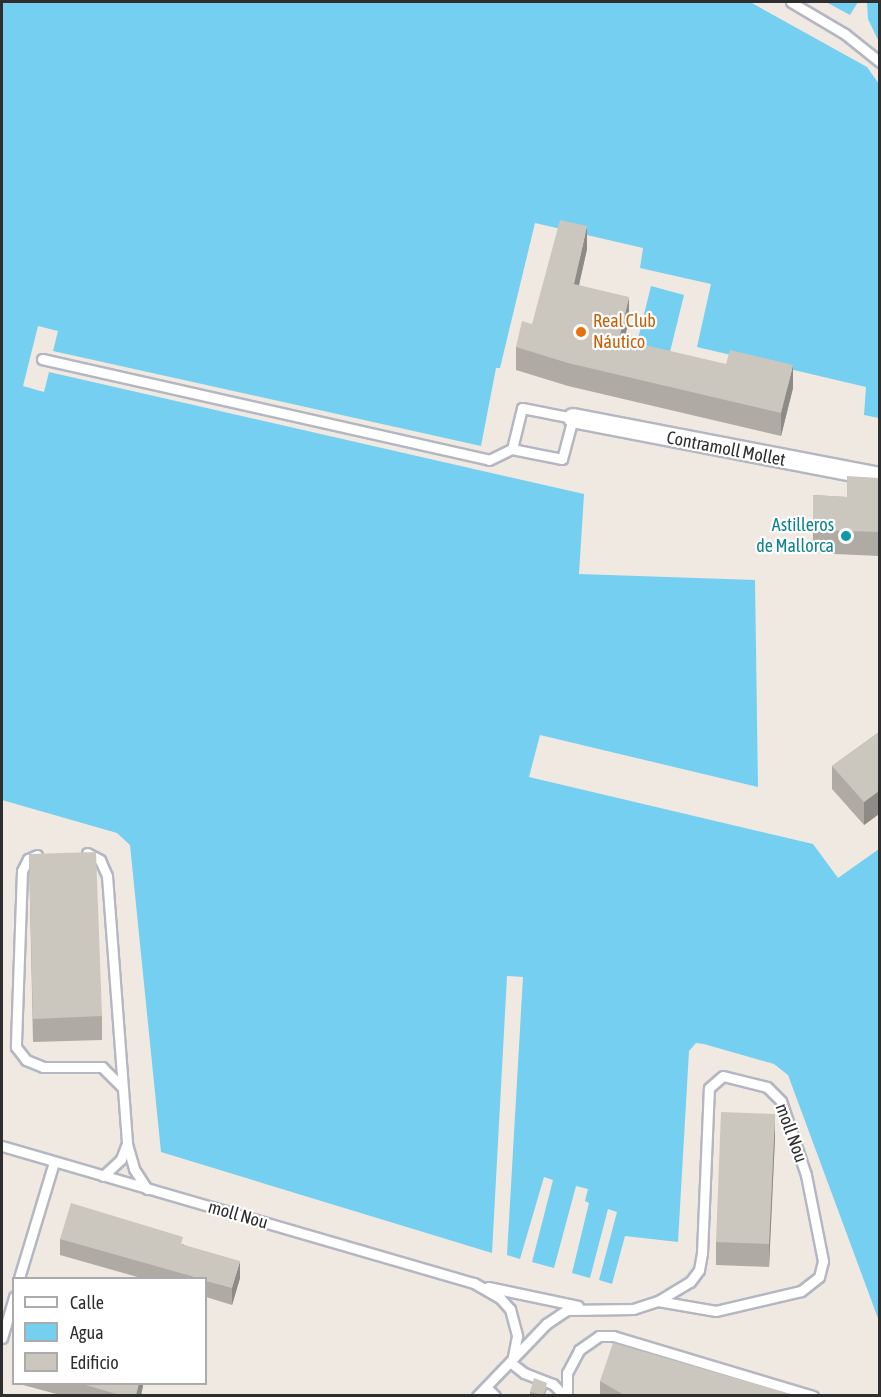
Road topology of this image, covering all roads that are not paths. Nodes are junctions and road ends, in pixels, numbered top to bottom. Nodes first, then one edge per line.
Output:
1 (791, 2) edge
2 (879, 62) edge
3 (42, 359) dead end
4 (573, 418) junction
5 (512, 448) junction
6 (879, 477) edge
7 (74, 853) edge
8 (53, 854) edge
9 (121, 1086) junction
10 (127, 1144) junction
11 (2, 1146) edge
12 (54, 1162) junction
13 (103, 1176) junction
14 (147, 1188) junction
15 (19, 1277) edge
16 (474, 1284) junction
17 (658, 1302) junction
18 (12, 1304) edge
19 (580, 1307) junction
20 (2, 1338) edge
21 (510, 1362) junction
22 (486, 1386) junction
23 (477, 1395) edge
24 (495, 1395) edge
25 (566, 1395) edge
26 (813, 1395) edge

1 - 2 lane
3 - 5 lane
4 - 5 lane, Contramoll Mollet
4 - 5 lane
4 - 6 street, Contramoll Mollet
7 - 9 lane
8 - 9 lane
9 - 10 lane
10 - 13 lane
10 - 14 lane
11 - 12 lane, moll Nou
12 - 13 lane, moll Nou
12 - 15 lane
13 - 14 lane, moll Nou
14 - 16 lane, moll Nou
16 - 19 lane, moll Nou
16 - 21 lane, moll Nou
17 - 17 lane, moll Nou
17 - 19 lane, moll Nou
18 - 20 lane
19 - 21 lane, moll Nou
21 - 22 lane
21 - 25 lane
22 - 23 lane
22 - 24 lane
25 - 26 lane

